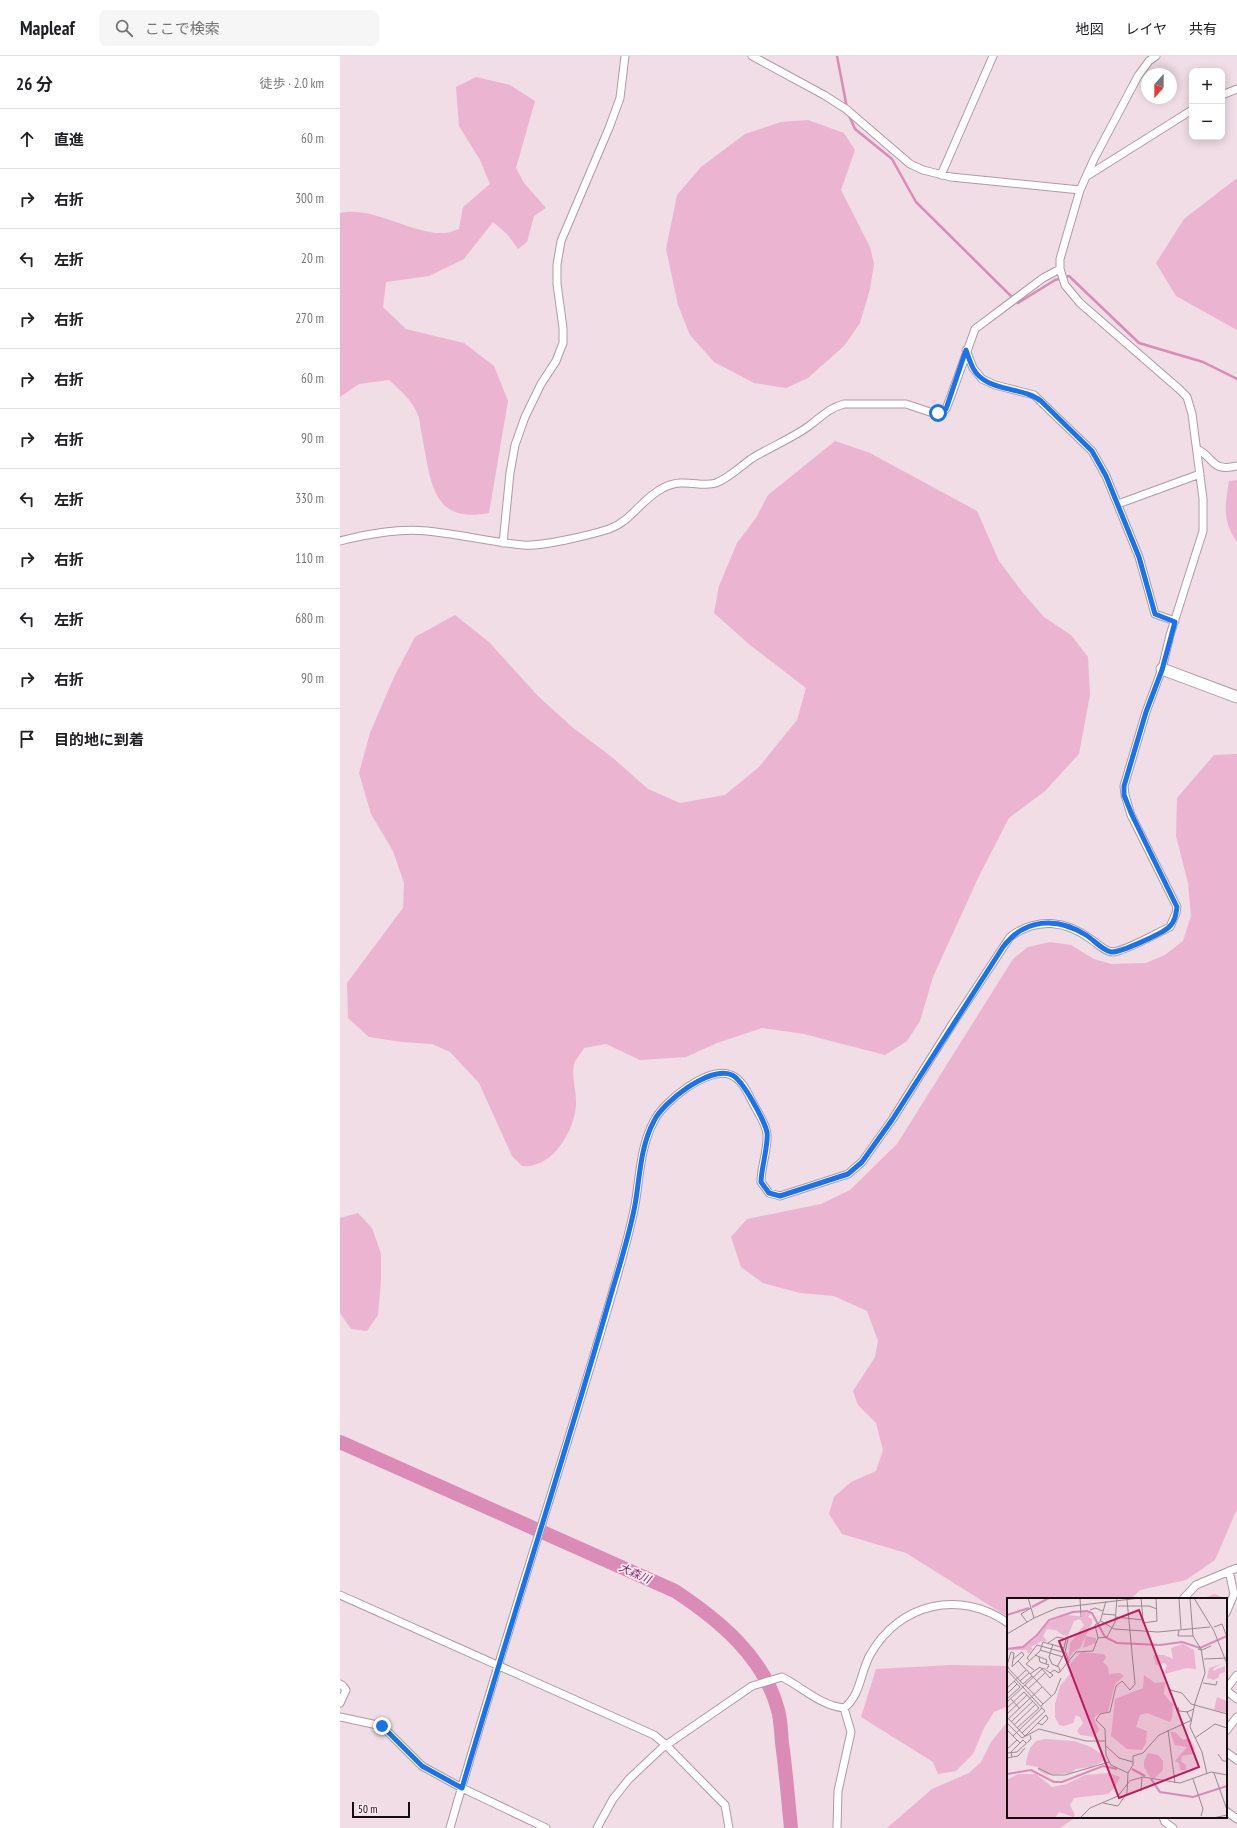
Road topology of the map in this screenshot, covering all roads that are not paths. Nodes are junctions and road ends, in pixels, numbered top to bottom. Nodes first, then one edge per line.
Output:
1 (624, 56) edge
2 (752, 56) edge
3 (993, 56) edge
4 (1156, 56) edge
5 (1237, 90) edge
6 (1225, 94) edge
7 (1189, 112) edge
8 (941, 175) junction
9 (1087, 176) junction
10 (1080, 190) junction
11 (1060, 269) junction
12 (966, 350) junction
13 (1197, 449) junction
14 (1237, 466) edge
15 (1200, 474) junction
16 (1118, 504) junction
17 (340, 541) edge
18 (503, 542) junction
19 (1175, 622) junction
20 (1162, 670) junction
21 (1237, 697) edge
22 (1237, 1568) edge
23 (1229, 1571) junction
24 (340, 1595) edge
25 (1184, 1598) edge
26 (1227, 1611) edge
27 (1007, 1622) edge
28 (498, 1666) junction
29 (1237, 1675) edge
30 (340, 1684) edge
31 (1227, 1689) edge
32 (1227, 1691) edge
33 (1237, 1700) edge
34 (340, 1703) edge
35 (844, 1708) junction
36 (340, 1717) edge
37 (1237, 1717) edge
38 (1227, 1731) edge
39 (666, 1745) junction
40 (1227, 1753) edge
41 (1237, 1760) edge
42 (462, 1788) junction
43 (1227, 1812) edge
44 (1163, 1818) edge
45 (1237, 1819) edge
46 (600, 1827) edge
47 (450, 1828) edge
48 (546, 1828) edge
49 (729, 1828) edge
50 (837, 1828) edge
51 (1173, 1828) edge

1 - 18 street
2 - 8 street
3 - 8 street
4 - 9 street
5 - 6 street
7 - 9 street
8 - 10 street
9 - 10 street
10 - 11 street
11 - 12 street
11 - 13 street
12 - 16 street
12 - 18 street
13 - 14 street
13 - 15 street
15 - 16 street
15 - 19 street
16 - 19 street
17 - 18 street
19 - 20 street
20 - 21 street
20 - 28 street
22 - 23 street
23 - 25 street
23 - 26 street
24 - 28 street
27 - 35 street
28 - 39 street
28 - 42 street
29 - 31 street
30 - 34 street
32 - 33 street
35 - 39 street
35 - 50 street
36 - 42 street
37 - 38 street
39 - 46 street
39 - 49 street
40 - 41 street
42 - 47 street
42 - 48 street
43 - 45 street
44 - 51 street

